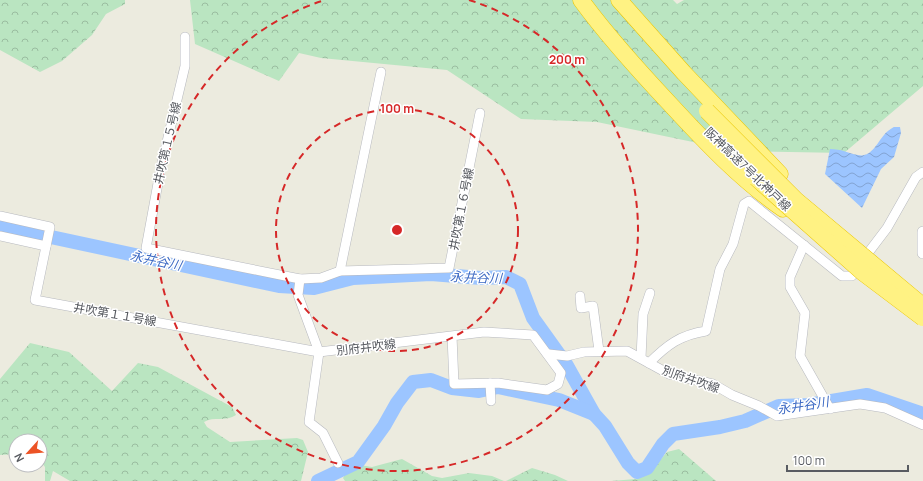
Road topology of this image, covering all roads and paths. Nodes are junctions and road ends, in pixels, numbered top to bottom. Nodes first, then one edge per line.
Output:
1 (582, 0) edge
2 (591, 0) edge
3 (607, 0) edge
4 (620, 0) edge
5 (185, 37) dead end
6 (381, 72) dead end
7 (480, 113) dead end
8 (923, 172) edge
9 (0, 216) edge
10 (923, 232) edge
11 (0, 236) edge
12 (47, 244) junction
13 (804, 245) junction
14 (146, 248) joint
15 (923, 254) edge
16 (865, 257) dead end
17 (859, 266) dead end
18 (340, 271) junction
19 (300, 281) junction
20 (650, 292) dead end
21 (580, 296) dead end
22 (923, 306) edge
23 (923, 309) edge
24 (923, 315) edge
25 (923, 318) edge
26 (452, 336) junction
27 (599, 351) junction
28 (319, 352) junction
29 (549, 354) junction
30 (645, 360) junction
31 (827, 404) junction
32 (923, 425) edge
33 (338, 463) dead end

1 - 24 highway
2 - 25 highway, 阪神高速7号北神戸線, bridge
3 - 22 highway, 阪神高速7号北神戸線, bridge
4 - 23 highway
5 - 14 street, 井吹第１５号線
6 - 18 street
7 - 18 street, 井吹第１６号線
8 - 16 street
9 - 12 street, 井吹第１１号線
10 - 15 street
11 - 12 street
12 - 28 street, 井吹第１１号線
13 - 17 street
13 - 30 street
13 - 31 street
14 - 19 street, 井吹第１６号線
18 - 19 street, 井吹第１６号線
19 - 28 street
20 - 30 street
21 - 27 street
26 - 28 street, 別府井吹線
26 - 29 street, 別府井吹線
26 - 29 street
27 - 29 street, 別府井吹線
27 - 30 street, 別府井吹線
28 - 33 street
30 - 31 street, 別府井吹線
31 - 32 street, 別府井吹線

